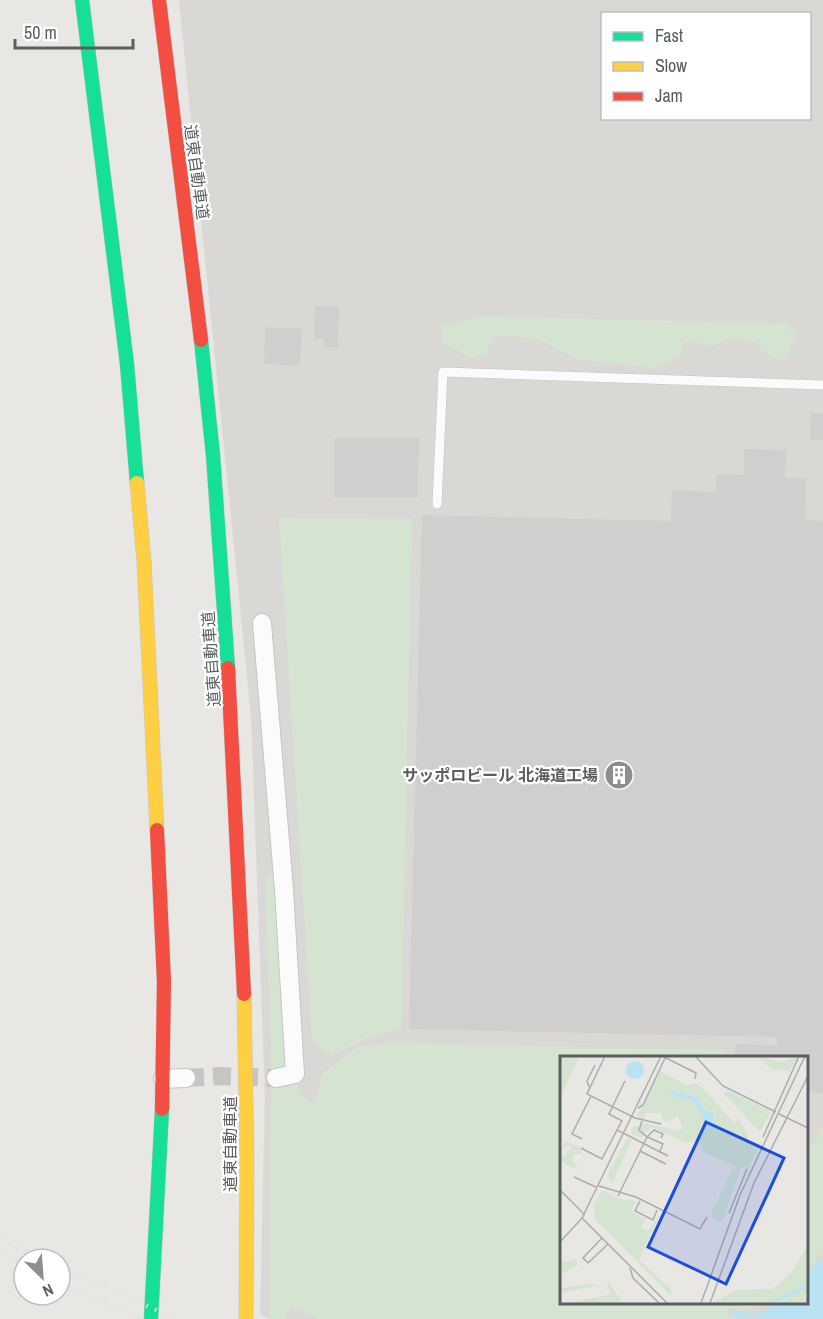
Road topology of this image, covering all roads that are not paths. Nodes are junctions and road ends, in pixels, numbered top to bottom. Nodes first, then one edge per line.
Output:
1 (82, 0) edge
2 (159, 0) edge
3 (823, 385) edge
4 (437, 504) dead end
5 (262, 623) dead end
6 (186, 1078) tunnel mouth
7 (276, 1078) tunnel mouth
8 (163, 1079) junction
9 (151, 1319) edge
10 (246, 1319) edge

1 - 8 main road
2 - 10 main road, 道東自動車道
3 - 4 lane
5 - 7 street
6 - 8 street
8 - 9 main road

